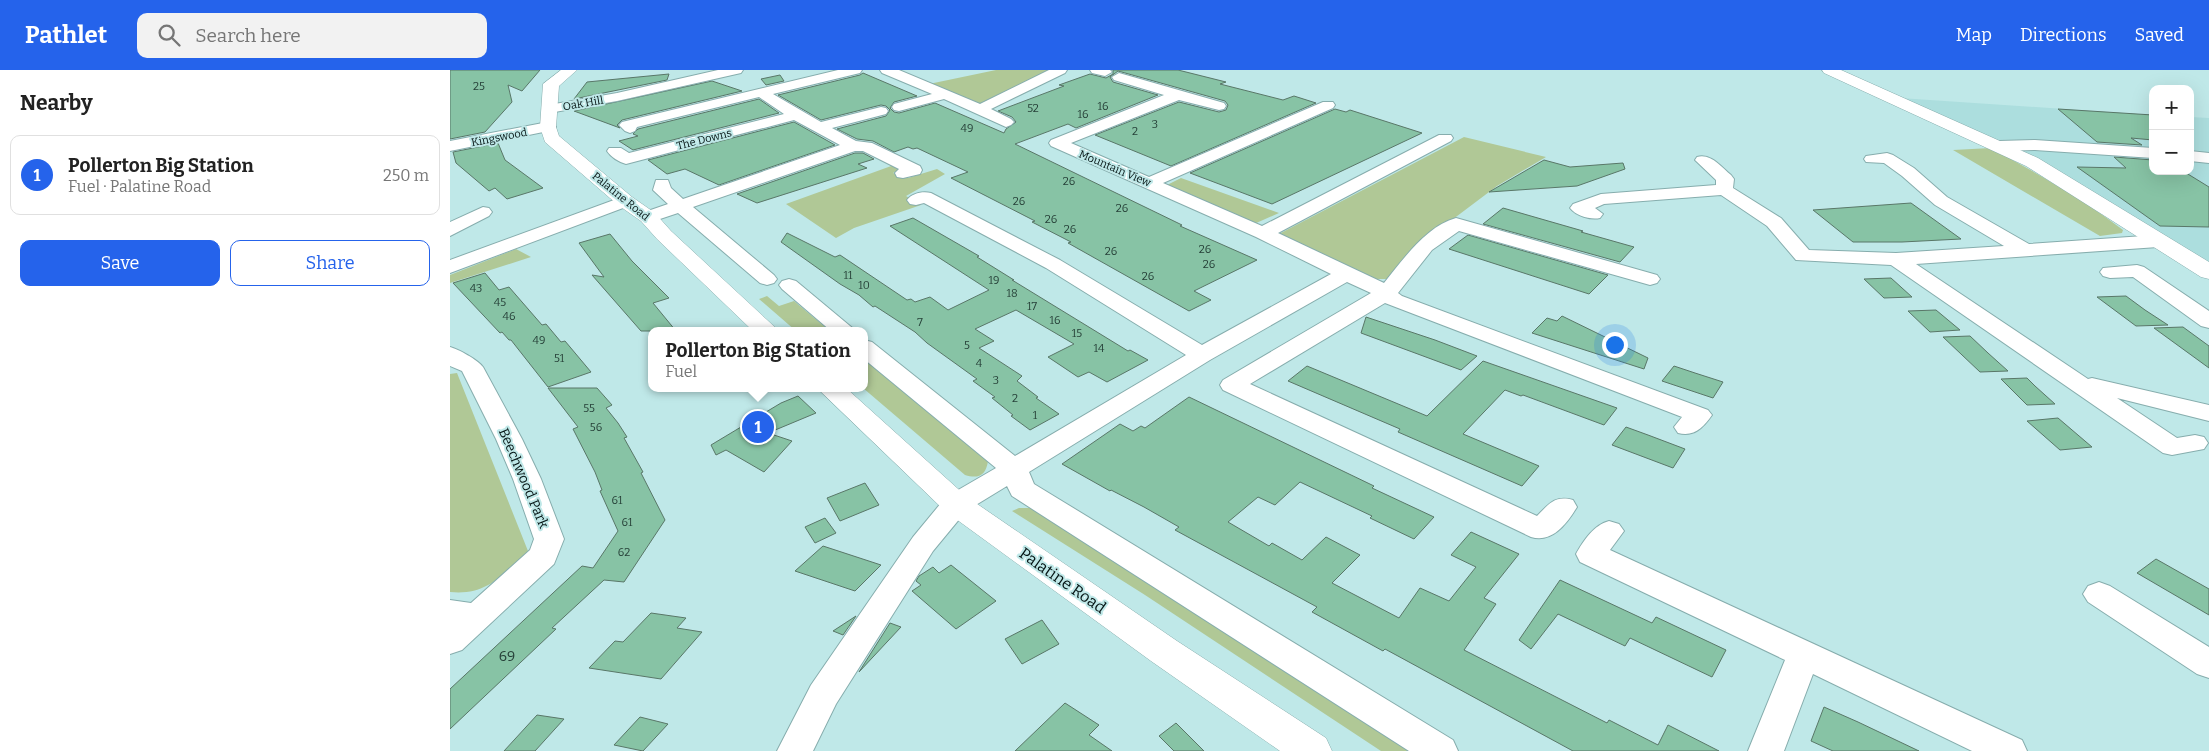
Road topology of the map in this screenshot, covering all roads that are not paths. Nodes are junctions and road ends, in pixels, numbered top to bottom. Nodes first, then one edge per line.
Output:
1 (570, 70) edge
2 (686, 70) edge
3 (855, 70) edge
4 (886, 70) edge
5 (1060, 70) edge
6 (1828, 70) edge
7 (733, 71) edge
8 (1107, 73) edge
9 (675, 83) junction
10 (756, 89) junction
11 (599, 90) dead end
12 (1178, 94) junction
13 (944, 95) junction
14 (617, 97) junction
15 (630, 106) dead end
16 (1219, 106) dead end
17 (1328, 106) dead end
18 (899, 107) dead end
19 (980, 109) junction
20 (881, 111) dead end
21 (796, 115) junction
22 (549, 118) junction
23 (1006, 122) dead end
24 (820, 127) junction
25 (630, 128) dead end
26 (1445, 138) dead end
27 (450, 146) edge
28 (853, 146) junction
29 (1999, 146) junction
30 (615, 151) dead end
31 (2149, 154) edge
32 (2194, 156) edge
33 (2209, 158) edge
34 (1872, 159) dead end
35 (1702, 160) dead end
36 (903, 173) dead end
37 (1149, 183) junction
38 (662, 184) dead end
39 (1724, 190) junction
40 (916, 200) dead end
41 (625, 201) junction
42 (681, 206) junction
43 (483, 212) dead end
44 (1594, 214) dead end
45 (648, 217) junction
46 (450, 230) edge
47 (1262, 233) junction
48 (2158, 241) junction
49 (2025, 250) junction
50 (1896, 258) junction
51 (450, 267) edge
52 (2110, 272) dead end
53 (2209, 272) edge
54 (1346, 274) junction
55 (767, 279) dead end
56 (1650, 279) dead end
57 (789, 285) dead end
58 (1387, 293) junction
59 (2209, 321) edge
60 (763, 327) edge
61 (840, 327) edge
62 (868, 350) edge
63 (1202, 355) junction
64 (451, 358) edge
65 (2074, 381) junction
66 (834, 392) edge
67 (2209, 413) edge
68 (1687, 427) dead end
69 (2195, 444) dead end
70 (1014, 469) junction
71 (956, 504) junction
72 (1564, 506) dead end
73 (1610, 530) dead end
74 (2099, 594) dead end
75 (464, 614) edge
76 (450, 641) edge
77 (1804, 655) junction
78 (2209, 664) edge
79 (794, 751) edge
80 (1312, 751) edge
81 (1440, 751) edge
82 (1766, 751) edge
83 (2009, 751) edge

1 - 22 street
2 - 9 street
3 - 10 street
4 - 13 street
5 - 19 street
6 - 29 street
7 - 9 street, Oak Hill
7 - 10 street, Oak Hill
8 - 12 street
9 - 14 street, Oak Hill
10 - 21 street
10 - 25 street
11 - 14 street, Oak Hill
12 - 16 street
12 - 37 street, Mountain View
13 - 18 street
13 - 19 street
14 - 15 street, Oak Hill
14 - 22 street, Oak Hill
17 - 37 street
19 - 23 street
20 - 24 street
21 - 24 street
21 - 30 street, The Downs
22 - 27 street, Kingswood
22 - 41 street, Palatine Road
24 - 28 street
26 - 47 street
28 - 36 street
28 - 42 street
29 - 31 street
29 - 48 street
32 - 33 street
34 - 49 street
35 - 39 street
37 - 47 street, Mountain View
38 - 42 street
39 - 44 street
39 - 50 street
40 - 63 street
41 - 45 street, Palatine Road
41 - 51 street
42 - 45 street
42 - 55 street
43 - 46 street
45 - 60 street, Palatine Road
47 - 54 street, Mountain View
48 - 49 street
48 - 53 street
49 - 50 street
50 - 65 street
52 - 59 street
54 - 58 street, Mountain View
54 - 63 street
56 - 58 street
57 - 61 street
58 - 68 street, Mountain View
58 - 72 street
62 - 70 street
63 - 70 street
64 - 75 street, Beechwood Park
65 - 67 street
65 - 69 street
66 - 71 street, Palatine Road
70 - 71 street
70 - 81 street
71 - 79 street
71 - 80 street, Palatine Road
73 - 77 street
74 - 78 street
75 - 76 street, Beechwood Park
77 - 82 street
77 - 83 street

